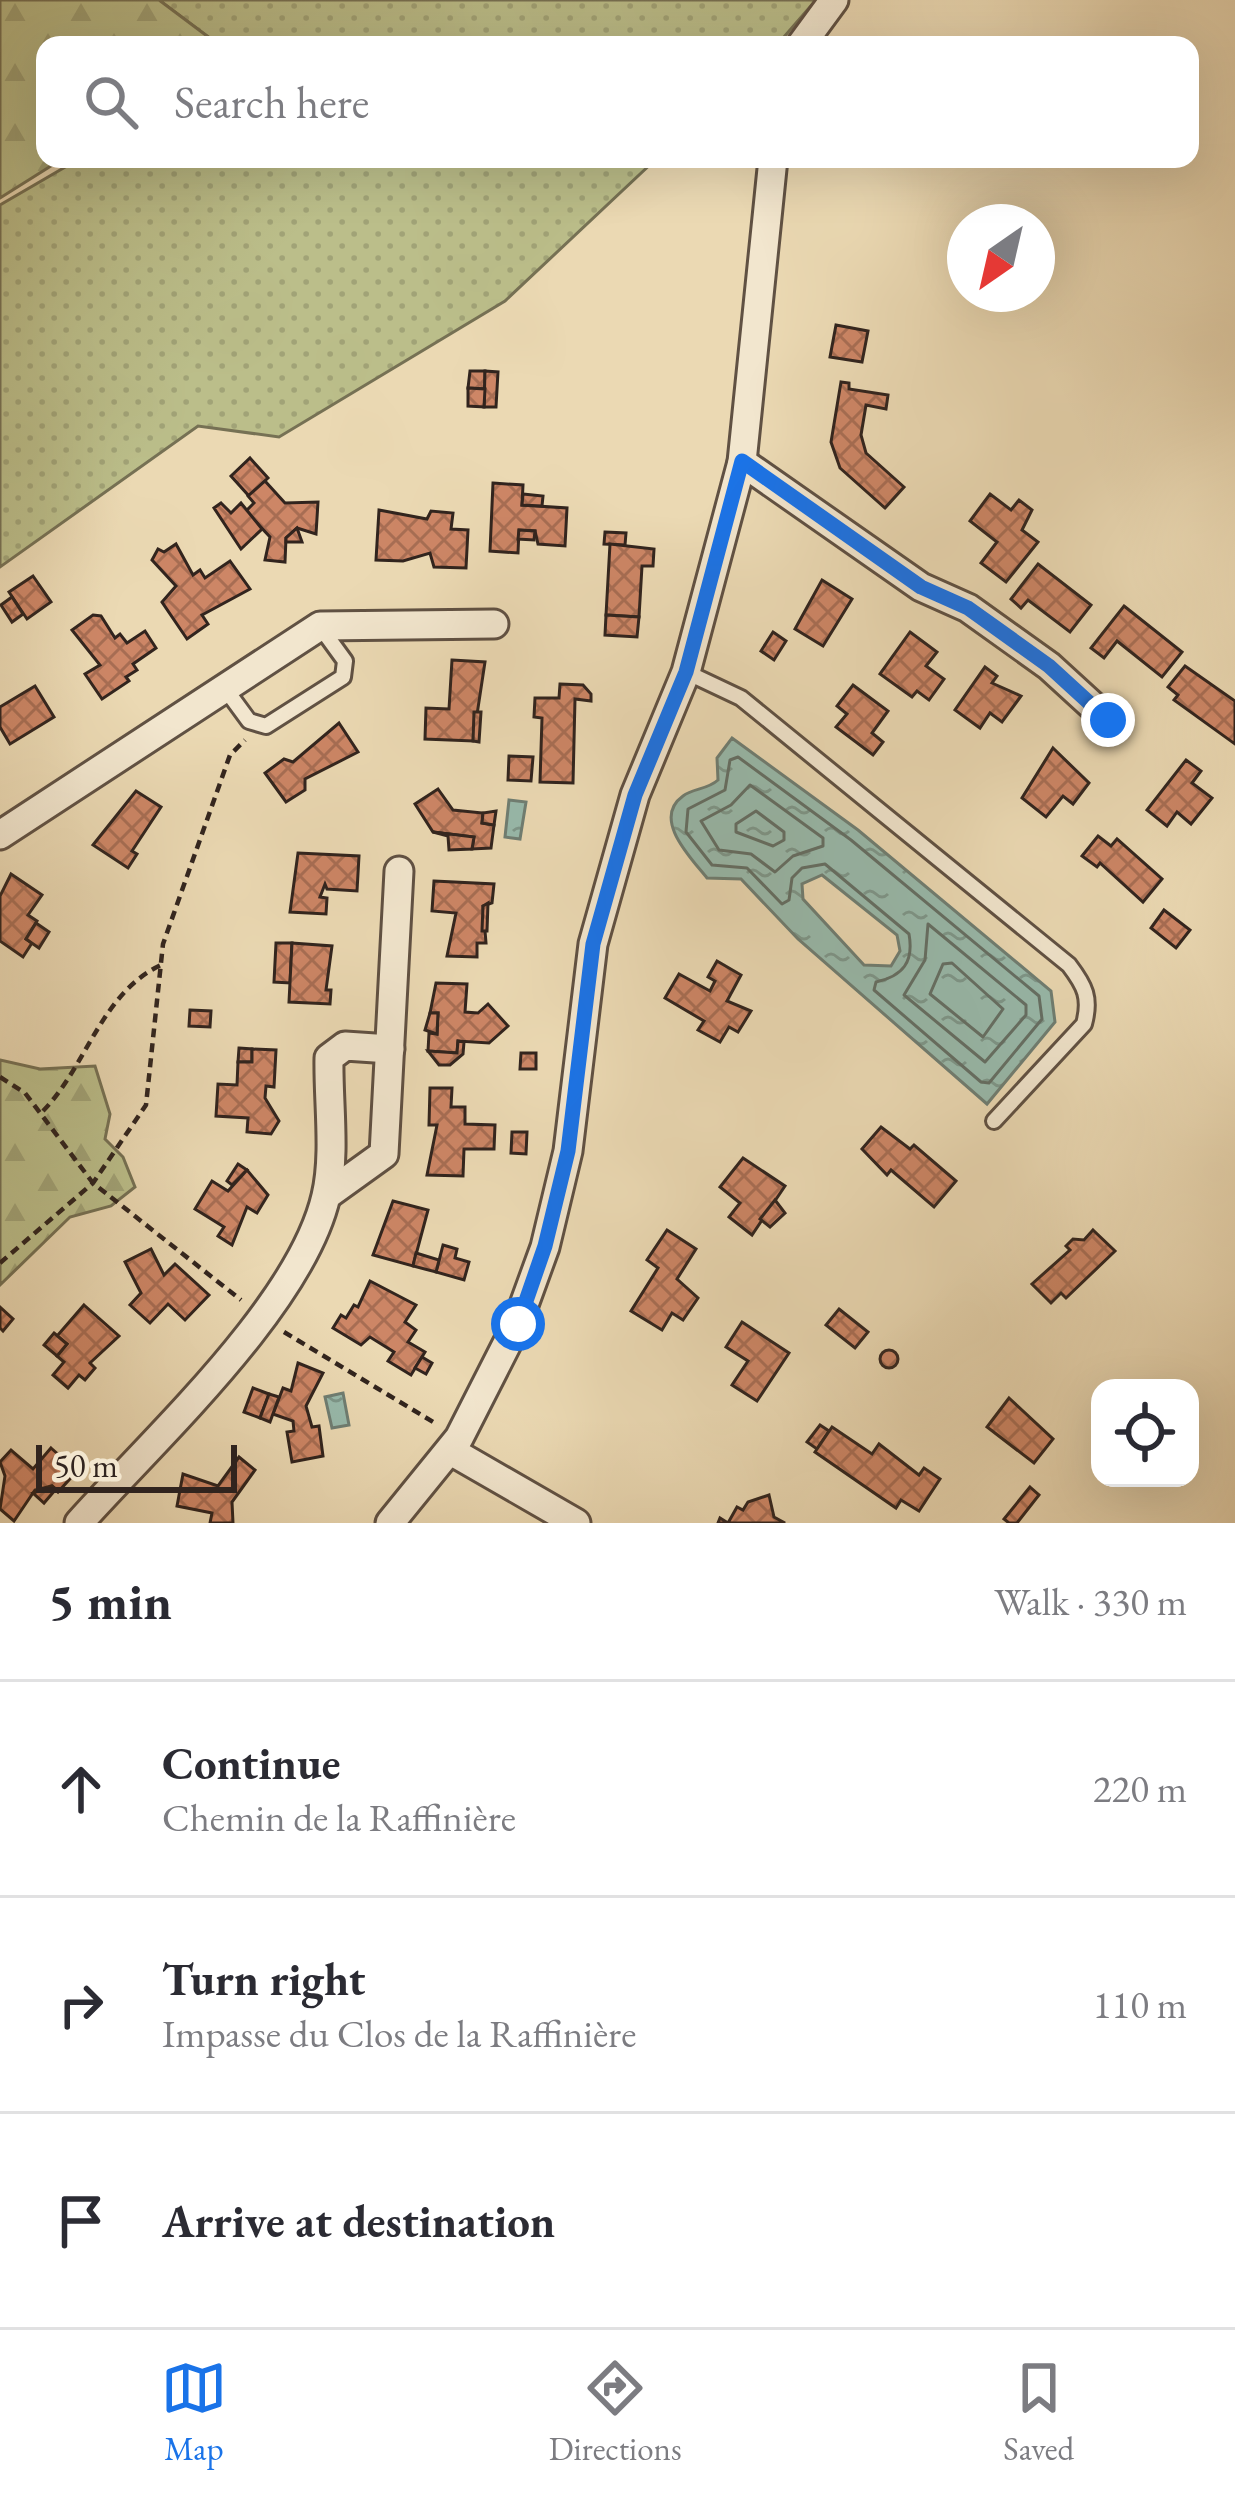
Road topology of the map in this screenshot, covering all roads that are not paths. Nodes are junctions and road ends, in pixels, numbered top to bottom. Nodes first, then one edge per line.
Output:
1 (834, 0) edge
2 (808, 36) edge
3 (772, 168) edge
4 (742, 461) junction
5 (494, 624) dead end
6 (320, 626) junction
7 (686, 672) junction
8 (224, 687) junction
9 (1108, 720) dead end
10 (0, 835) edge
11 (399, 871) dead end
12 (390, 1049) junction
13 (994, 1121) dead end
14 (327, 1195) junction
15 (455, 1444) junction
16 (79, 1523) edge
17 (390, 1523) edge
18 (576, 1523) edge

1 - 2 street
3 - 4 street
4 - 7 street
4 - 9 street
5 - 6 street
6 - 8 street
6 - 8 lane
7 - 13 lane
7 - 15 street
8 - 10 street
11 - 12 street
12 - 14 street
12 - 14 street
14 - 16 street
15 - 17 street
15 - 18 street

